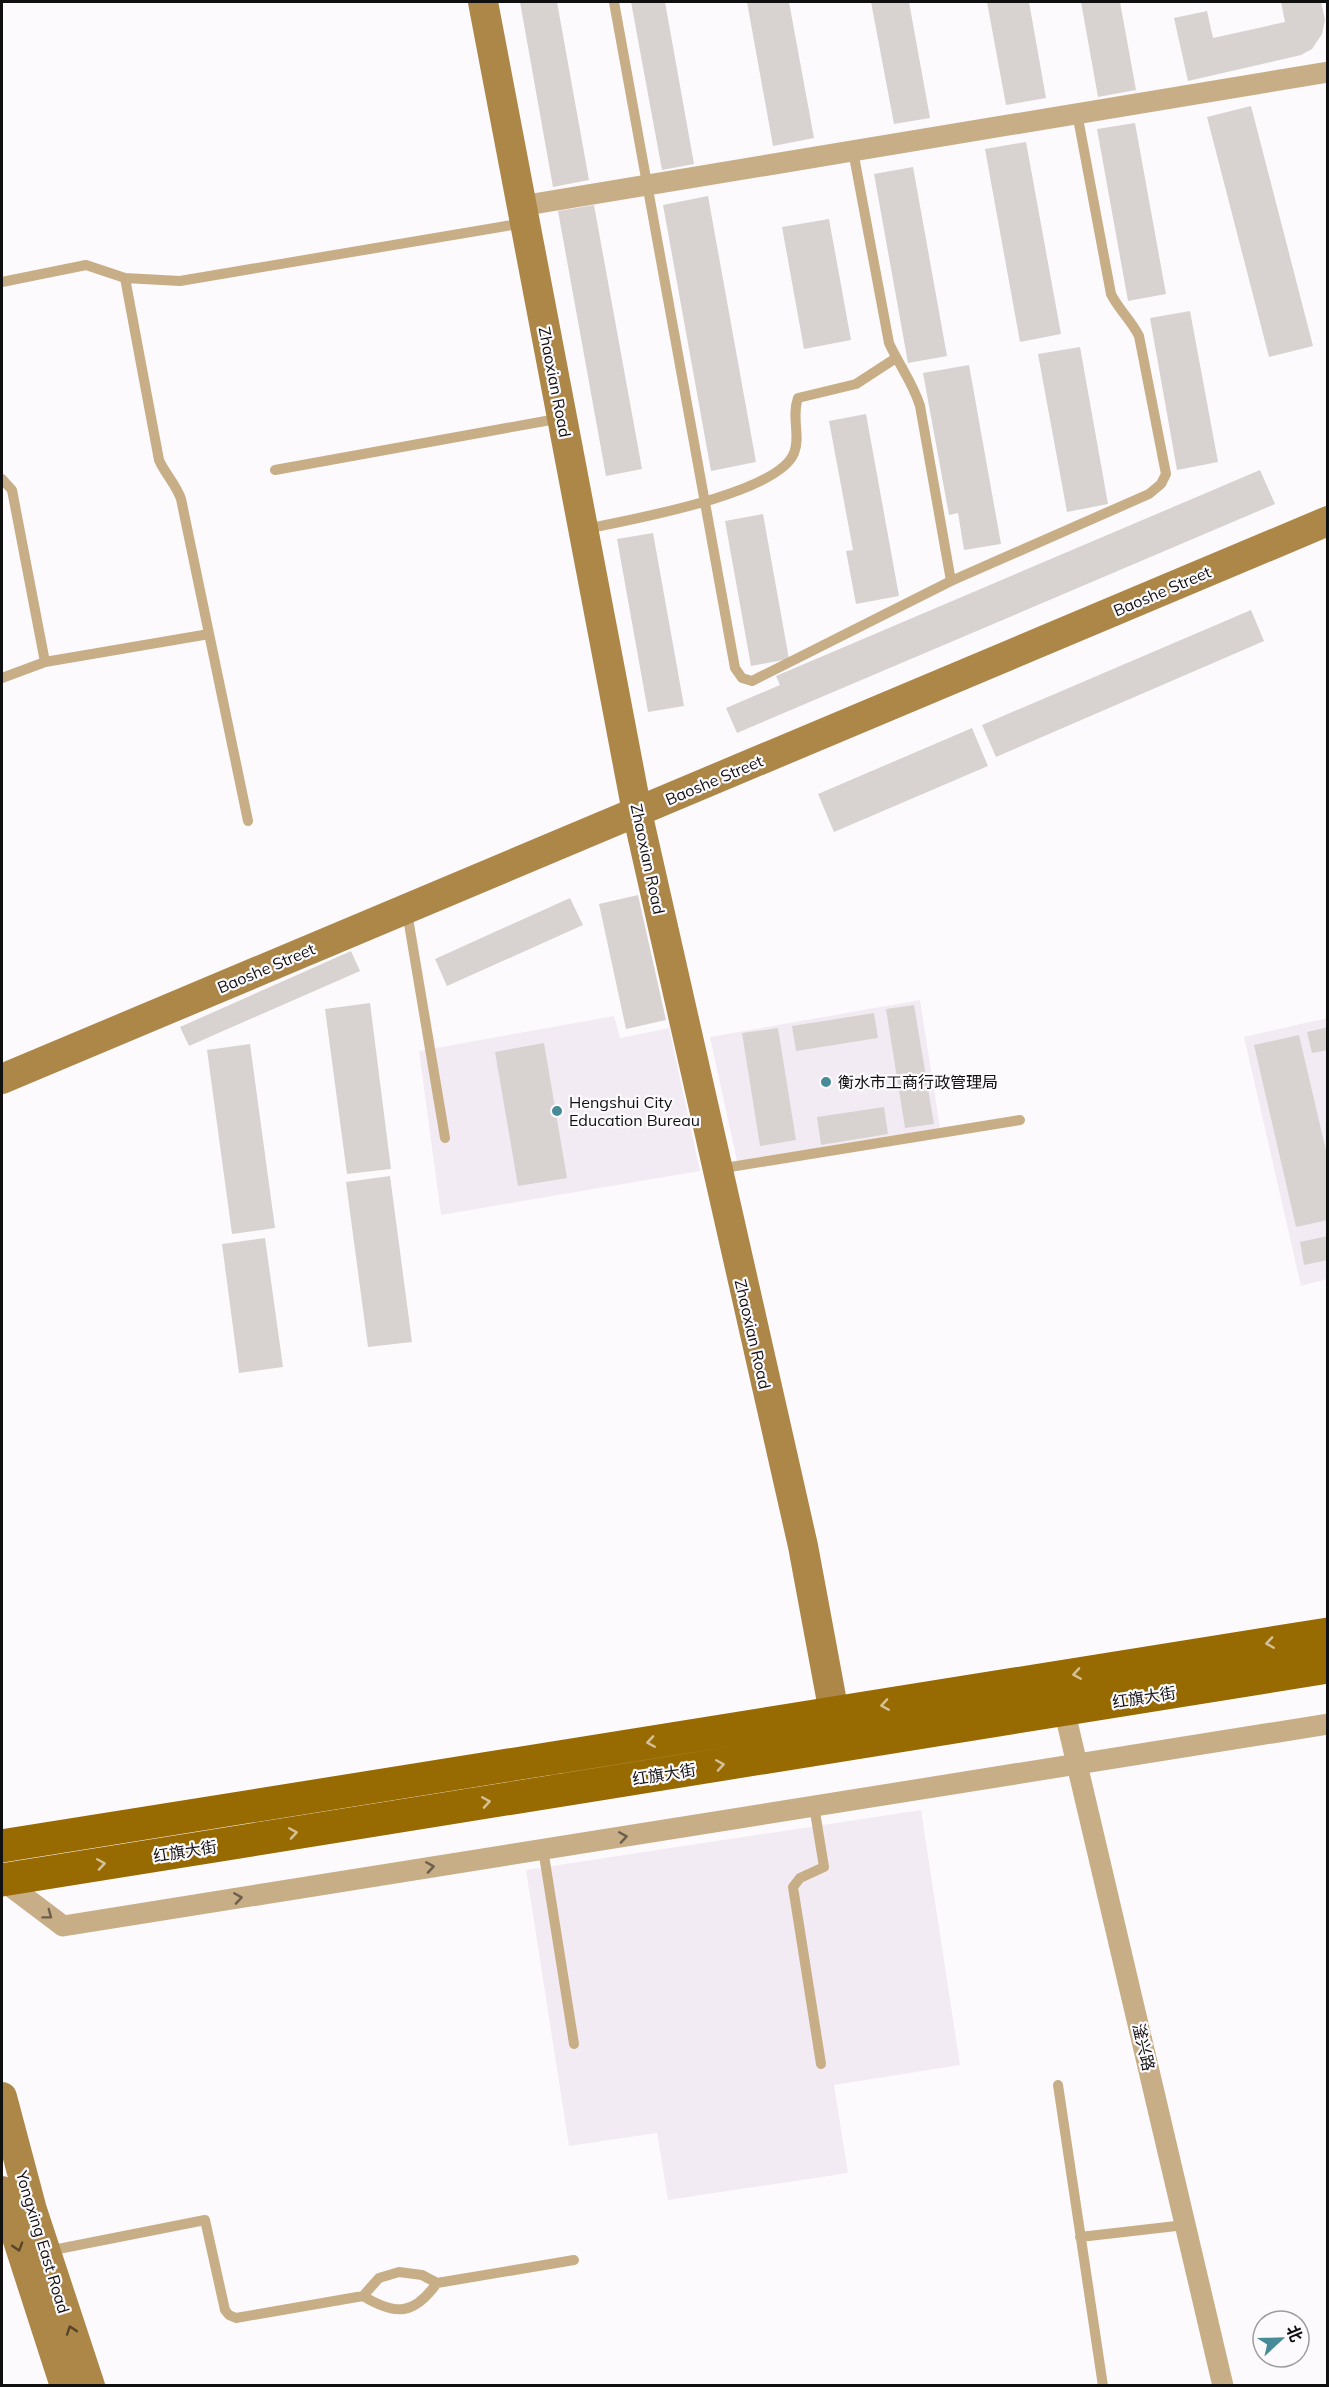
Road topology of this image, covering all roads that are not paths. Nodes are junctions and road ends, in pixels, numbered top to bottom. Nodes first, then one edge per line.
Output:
1 (483, 2) edge
2 (614, 2) edge
3 (1328, 72) edge
4 (1077, 113) junction
5 (853, 151) junction
6 (648, 185) junction
7 (523, 215) junction
8 (125, 278) junction
9 (2, 282) edge
10 (896, 358) junction
11 (562, 418) junction
12 (275, 470) dead end
13 (2, 479) edge
14 (705, 501) junction
15 (1328, 521) edge
16 (583, 530) junction
17 (951, 581) junction
18 (209, 634) junction
19 (45, 662) junction
20 (2, 678) edge
21 (637, 812) junction
22 (248, 821) dead end
23 (406, 909) junction
24 (2, 1079) edge
25 (1020, 1120) dead end
26 (445, 1138) dead end
27 (716, 1169) junction
28 (1328, 1634) edge
29 (1328, 1667) edge
30 (1064, 1709) junction
31 (834, 1713) junction
32 (1328, 1724) edge
33 (1077, 1764) junction
34 (814, 1806) junction
35 (2, 1846) edge
36 (543, 1850) junction
37 (2, 1880) edge
38 (574, 2044) dead end
39 (821, 2064) dead end
40 (1058, 2085) dead end
41 (2, 2097) edge
42 (2, 2191) edge
43 (1185, 2225) junction
44 (1080, 2237) junction
45 (45, 2252) junction
46 (574, 2260) dead end
47 (437, 2283) junction
48 (363, 2296) junction
49 (65, 2385) edge
50 (90, 2385) edge
51 (1103, 2385) edge
52 (1223, 2385) edge

1 - 7 street, Zhaoxian Road
2 - 6 lane
3 - 4 street
4 - 5 street
4 - 17 lane
5 - 6 street
5 - 10 lane
6 - 7 street
6 - 14 lane
7 - 8 lane
7 - 11 street, Zhaoxian Road
8 - 9 lane
8 - 18 lane
10 - 14 lane
10 - 17 lane
11 - 12 lane
11 - 16 street, Zhaoxian Road
13 - 19 lane
14 - 16 lane
14 - 17 lane
15 - 21 street, Baoshe Street
16 - 21 street, Zhaoxian Road
18 - 19 lane
18 - 22 lane
19 - 20 lane
21 - 23 street, Baoshe Street
21 - 27 street, Zhaoxian Road
23 - 24 street, Baoshe Street
23 - 26 lane
25 - 27 lane
27 - 31 street, Zhaoxian Road
28 -> 31 main road, 红旗大街
29 - 30 main road, 红旗大街
30 - 33 street, 滏兴路
37 -> 30 main road, 红旗大街
31 -> 35 main road, 红旗大街
32 - 33 street
33 - 34 street
33 - 43 street, 滏兴路
36 -> 34 street
34 - 39 lane
37 -> 36 street
36 - 38 lane
40 - 44 lane
41 - 45 street, Yongxing East Road
42 -> 49 street, Yongxing East Road
43 - 44 lane
43 - 52 street, 滏兴路
44 - 51 lane
45 - 48 lane
50 -> 45 street, Yongxing East Road
46 - 47 lane
47 - 48 lane
47 - 48 lane

